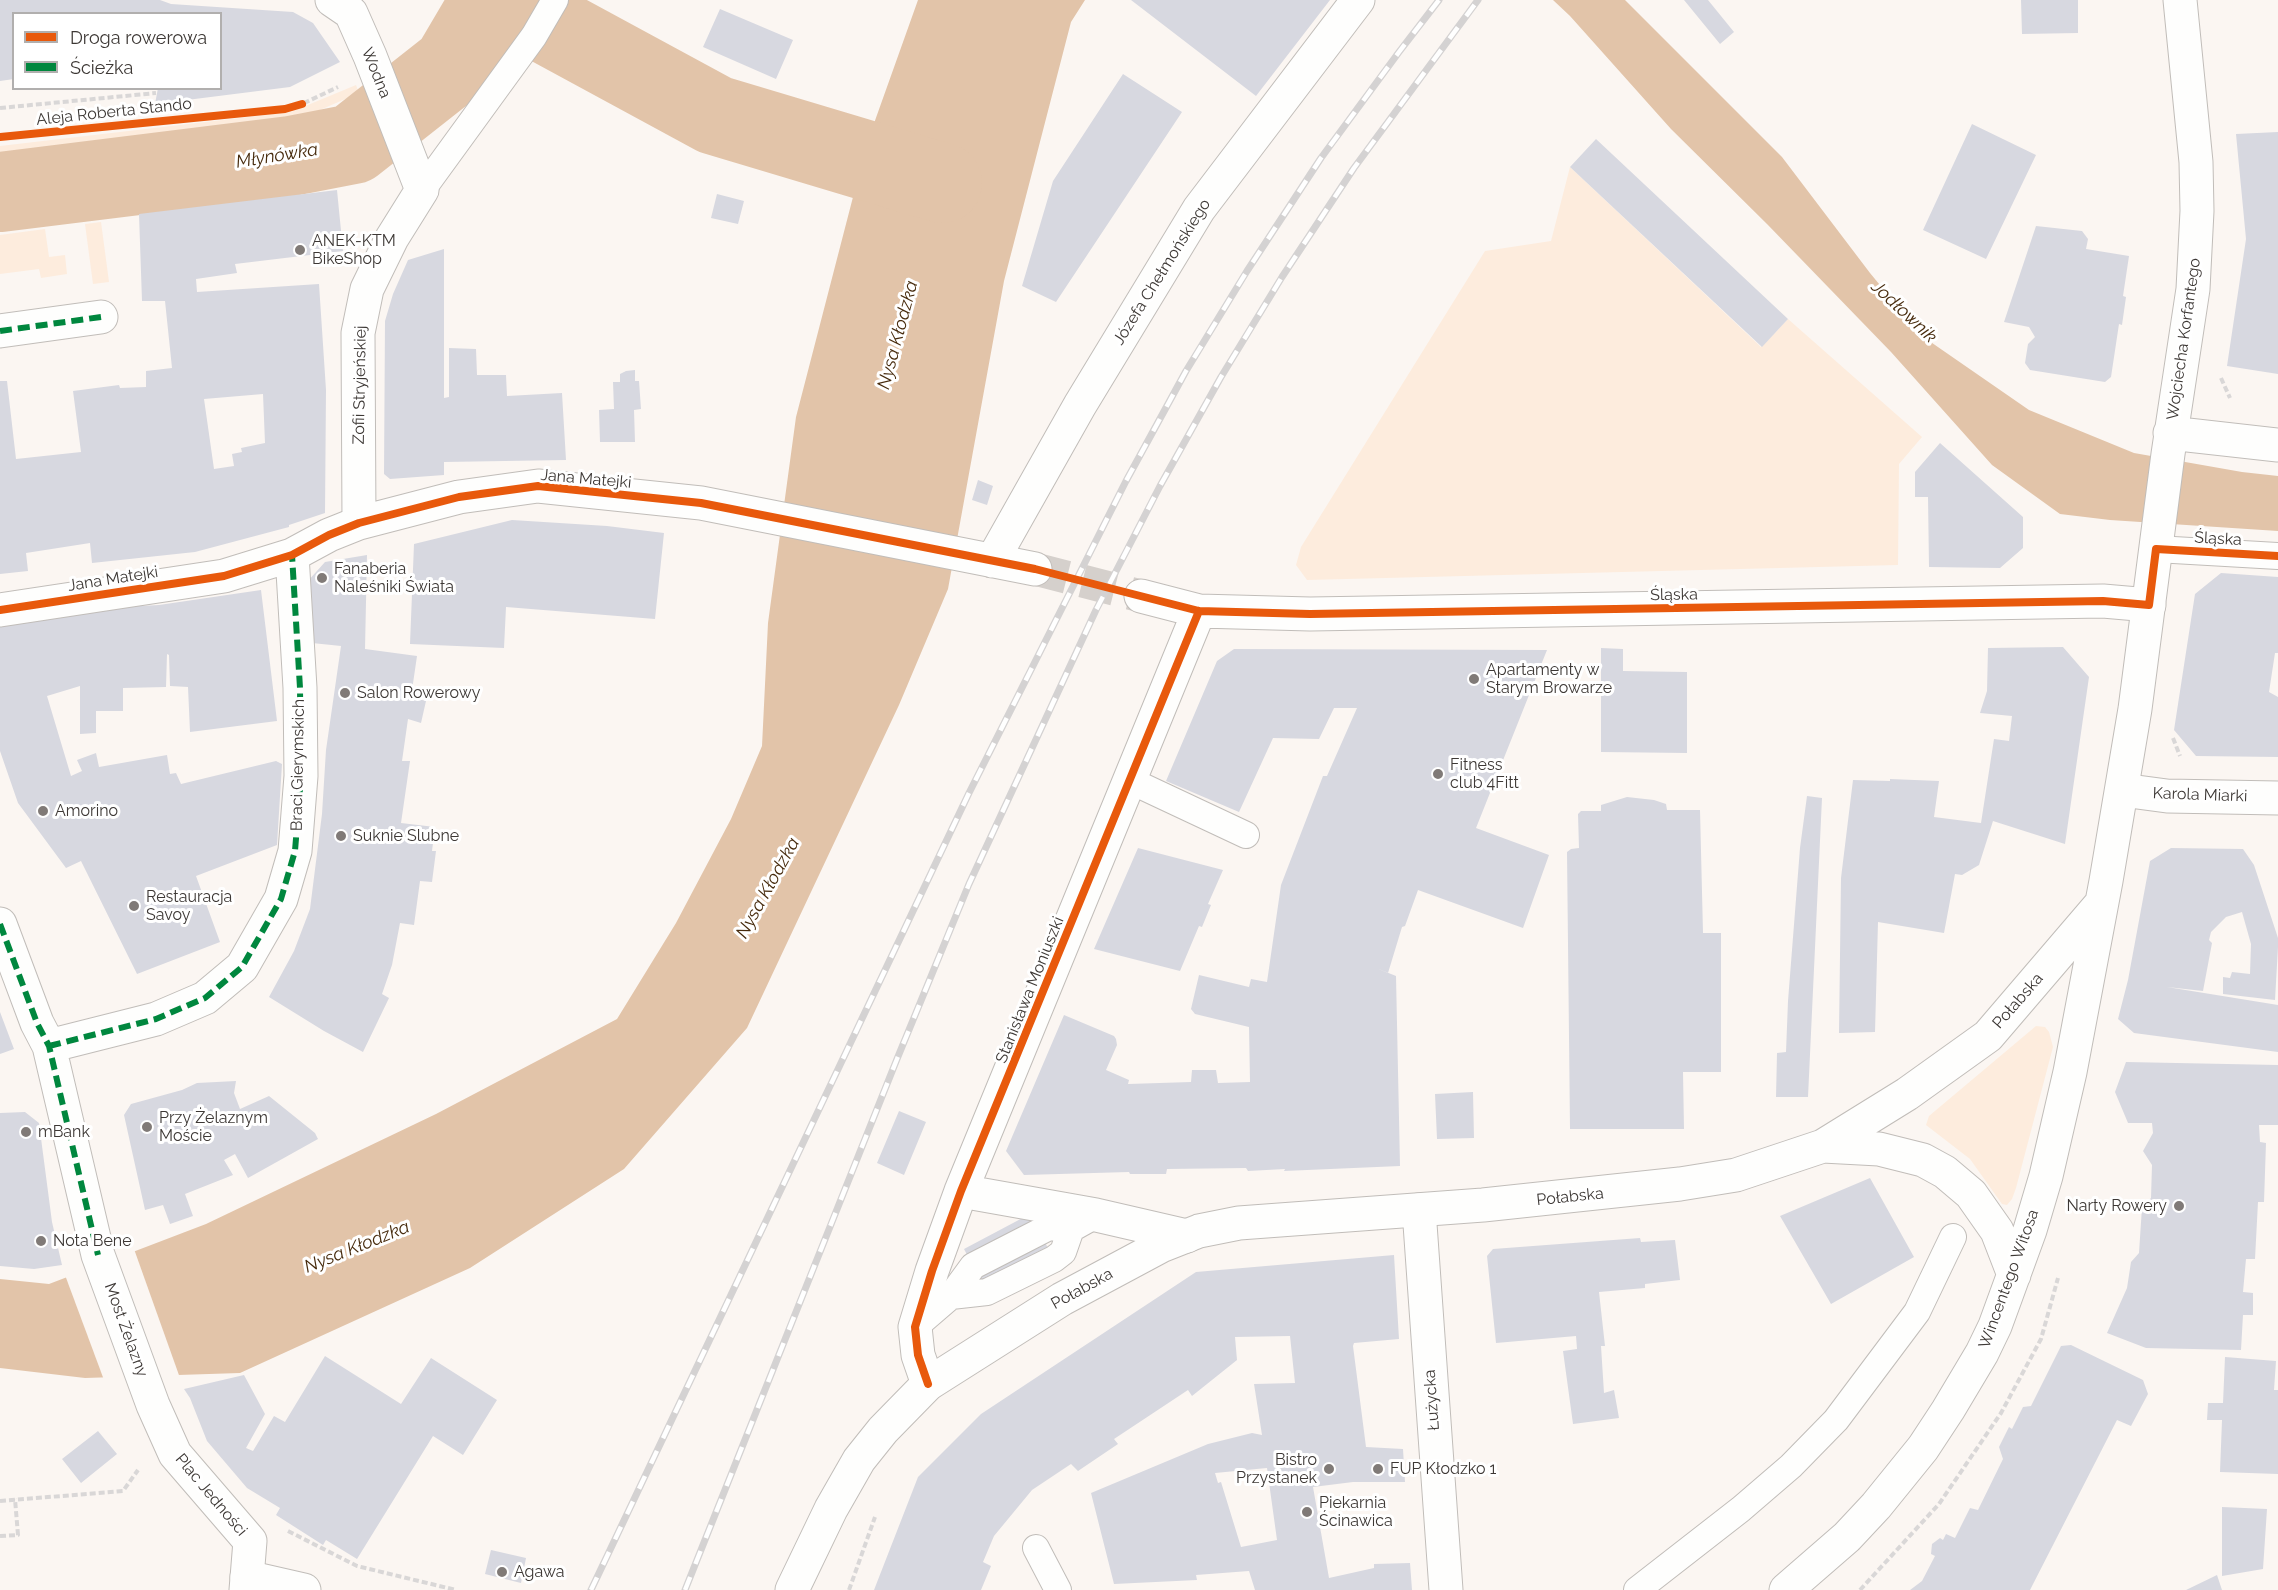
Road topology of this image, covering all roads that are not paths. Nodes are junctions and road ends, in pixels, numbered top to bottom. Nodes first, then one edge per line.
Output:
1 (332, 0) edge
2 (1358, 0) edge
3 (2180, 0) edge
4 (551, 6) edge
5 (422, 190) junction
6 (101, 317) dead end
7 (0, 331) edge
8 (2169, 444) junction
9 (2278, 445) edge
10 (359, 523) junction
11 (2157, 538) junction
12 (292, 555) junction
13 (2278, 556) edge
14 (992, 561) junction
15 (1035, 570) tunnel mouth
16 (1141, 596) tunnel mouth
17 (2149, 605) junction
18 (0, 610) edge
19 (1199, 611) junction
20 (1131, 781) junction
21 (2122, 790) junction
22 (2278, 798) edge
23 (1246, 835) dead end
24 (2102, 902) junction
25 (0, 924) edge
26 (49, 1046) junction
27 (1823, 1146) junction
28 (961, 1191) junction
29 (1419, 1210) junction
30 (1083, 1222) junction
31 (1187, 1236) junction
32 (1953, 1237) dead end
33 (2014, 1275) junction
34 (915, 1328) junction
35 (927, 1384) junction
36 (153, 1404) joint
37 (1036, 1548) dead end
38 (246, 1584) edge
39 (304, 1590) edge
40 (792, 1590) edge
41 (1059, 1590) edge
42 (1446, 1590) edge
43 (1636, 1590) edge
44 (1786, 1590) edge

1 - 5 street, Wodna
2 - 14 street, Józefa Chełmońskiego
3 - 8 street, Wojciecha Korfantego
4 - 5 lane, Zofii Stryjeńskiej
5 - 10 street, Zofii Stryjeńskiej
6 - 7 street
8 - 9 street
8 - 11 street, Wojciecha Korfantego
10 - 12 street, Jana Matejki
10 - 14 street, Jana Matejki
11 - 13 lane, Śląska
11 - 17 street, Wojciecha Korfantego
12 - 18 street, Jana Matejki
12 - 26 street, Braci Gierymskich
14 - 15 street, Jana Matejki
16 - 19 street
17 - 19 street, Śląska
17 - 21 street
19 - 20 street, Stanisława Moniuszki
20 - 23 lane
20 - 28 street, Stanisława Moniuszki
21 - 22 street, Karola Miarki
21 - 24 street
24 - 27 street, Połabska
24 - 33 street, Wincentego Witosa
25 - 26 street, Most Żelazny
26 - 36 street, Most Żelazny
27 - 29 street, Połabska
27 - 33 street
28 - 30 street
28 - 34 street, Stanisława Moniuszki
29 - 31 street, Połabska
29 - 42 street, Łużycka
30 - 31 street
30 - 34 lane
31 - 35 street, Połabska
32 - 43 lane
33 - 44 street, Wincentego Witosa
34 - 35 street, Stanisława Moniuszki
35 - 40 street, Połabska
36 - 38 street, Plac Jedności
37 - 41 lane
38 - 39 street

